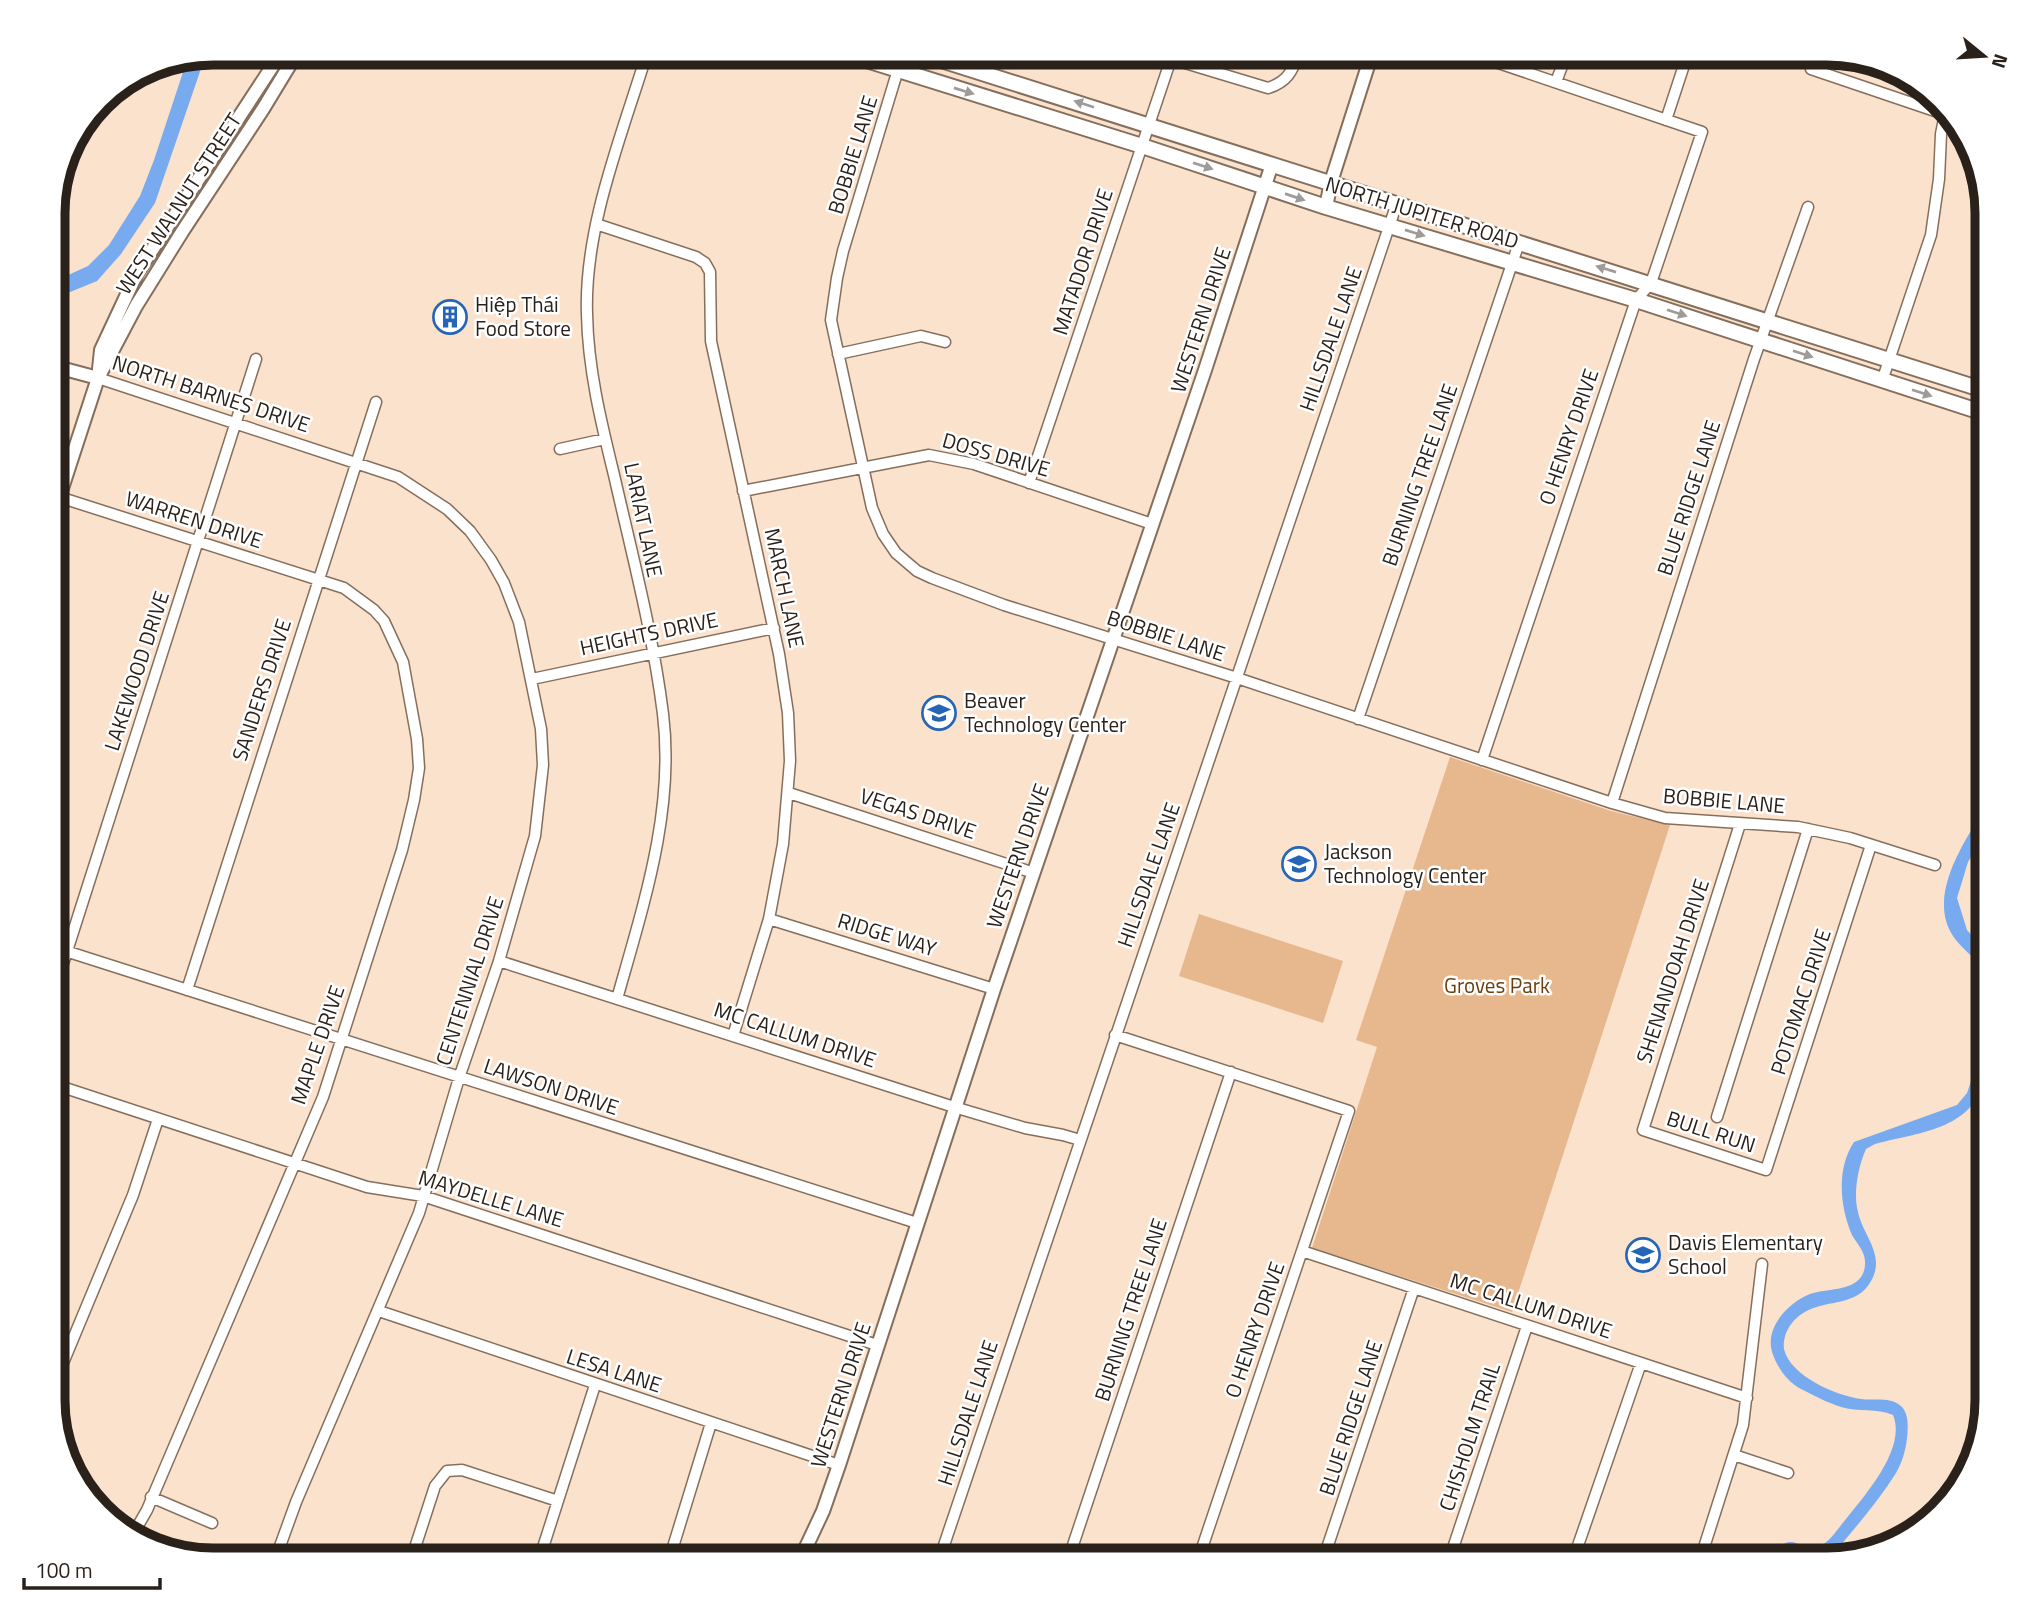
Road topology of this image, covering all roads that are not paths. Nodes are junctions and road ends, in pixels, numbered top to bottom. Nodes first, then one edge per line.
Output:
1 (273, 65) edge
2 (281, 65) edge
3 (290, 65) edge
4 (643, 65) edge
5 (884, 65) edge
6 (900, 65) edge
7 (960, 65) edge
8 (1169, 65) edge
9 (1201, 65) edge
10 (1294, 65) edge
11 (1368, 65) edge
12 (1507, 65) edge
13 (1562, 65) edge
14 (1684, 65) edge
15 (1811, 69) dead end
16 (899, 70) junction
17 (1556, 82) junction
18 (259, 89) junction
19 (274, 92) junction
20 (1930, 107) edge
21 (1666, 120) junction
22 (255, 121) junction
23 (1944, 122) edge
24 (1149, 125) junction
25 (1142, 146) junction
26 (213, 158) junction
27 (1272, 164) junction
28 (1331, 182) junction
29 (1264, 186) junction
30 (189, 194) junction
31 (1396, 203) junction
32 (198, 207) junction
33 (1326, 207) junction
34 (1808, 207) dead end
35 (596, 224) junction
36 (1389, 226) junction
37 (1519, 243) junction
38 (170, 250) junction
39 (1513, 262) junction
40 (1651, 283) junction
41 (1636, 300) junction
42 (1768, 321) junction
43 (1761, 340) junction
44 (945, 342) dead end
45 (838, 354) junction
46 (256, 359) dead end
47 (1889, 360) junction
48 (65, 369) edge
49 (98, 378) junction
50 (1882, 381) junction
51 (1975, 387) edge
52 (376, 402) dead end
53 (1975, 410) edge
54 (237, 423) junction
55 (605, 439) junction
56 (560, 449) dead end
57 (357, 462) junction
58 (864, 467) junction
59 (65, 479) edge
60 (1029, 483) junction
61 (743, 491) junction
62 (65, 499) edge
63 (1152, 524) junction
64 (199, 542) junction
65 (318, 579) junction
66 (774, 628) junction
67 (1113, 639) junction
68 (653, 653) junction
69 (532, 678) junction
70 (1237, 678) junction
71 (1358, 719) junction
72 (1482, 760) junction
73 (789, 793) junction
74 (1612, 803) junction
75 (1741, 824) junction
76 (1808, 830) junction
77 (1871, 845) junction
78 (1935, 865) dead end
79 (1034, 873) junction
80 (769, 919) junction
81 (67, 952) junction
82 (65, 958) edge
83 (499, 961) junction
84 (994, 989) junction
85 (187, 990) junction
86 (617, 999) junction
87 (1115, 1035) junction
88 (733, 1036) junction
89 (342, 1039) junction
90 (1231, 1072) junction
91 (459, 1078) junction
92 (65, 1088) edge
93 (954, 1107) junction
94 (1717, 1117) dead end
95 (158, 1119) junction
96 (1643, 1129) joint
97 (1080, 1140) junction
98 (295, 1165) junction
99 (1766, 1170) joint
100 (423, 1196) junction
101 (917, 1223) junction
102 (1303, 1251) junction
103 (1762, 1264) dead end
104 (1414, 1288) junction
105 (379, 1311) junction
106 (1527, 1326) junction
107 (877, 1345) junction
108 (65, 1358) edge
109 (1640, 1363) junction
110 (595, 1385) junction
111 (1746, 1398) junction
112 (711, 1423) junction
113 (1734, 1455) junction
114 (838, 1465) junction
115 (1788, 1473) dead end
116 (151, 1497) junction
117 (558, 1500) junction
118 (212, 1523) dead end
119 (137, 1527) edge
120 (279, 1548) edge
121 (415, 1548) edge
122 (543, 1548) edge
123 (673, 1548) edge
124 (806, 1548) edge
125 (943, 1548) edge
126 (1072, 1548) edge
127 (1202, 1548) edge
128 (1328, 1548) edge
129 (1453, 1548) edge
130 (1577, 1548) edge
131 (1704, 1548) edge

1 - 18 street, WEST WALNUT STREET
2 - 19 street
3 - 19 street, WEST WALNUT STREET
4 - 35 street, LARIAT LANE
5 - 16 main road, NORTH JUPITER ROAD
6 - 16 street, BOBBIE LANE
24 -> 7 main road, NORTH JUPITER ROAD
8 - 24 street, MATADOR DRIVE
9 - 10 street
11 - 28 street
12 - 17 street
13 - 17 street
14 - 21 street
15 - 20 street
16 -> 25 main road, NORTH JUPITER ROAD
16 - 45 street, BOBBIE LANE
17 - 21 street
18 - 22 street
18 - 26 street, WEST WALNUT STREET
19 - 22 street, WEST WALNUT STREET
21 - 40 street, O HENRY DRIVE
22 - 32 street, WEST WALNUT STREET
23 - 47 street
24 - 25 street, MATADOR DRIVE
24 - 27 main road, NORTH JUPITER ROAD
25 -> 29 main road, NORTH JUPITER ROAD
25 - 60 street, MATADOR DRIVE
26 - 30 street, WEST WALNUT STREET
26 - 32 street
27 - 28 main road, NORTH JUPITER ROAD
27 - 29 street, WESTERN DRIVE
28 - 31 main road, NORTH JUPITER ROAD
28 - 33 street
29 -> 33 main road, NORTH JUPITER ROAD
29 - 63 street, WESTERN DRIVE
30 - 38 street
30 - 49 street, WEST WALNUT STREET
31 - 36 street, HILLSDALE LANE
31 - 37 main road, NORTH JUPITER ROAD
32 - 38 street, WEST WALNUT STREET
33 - 36 main road, NORTH JUPITER ROAD
34 - 42 street, BLUE RIDGE LANE
35 - 55 street, LARIAT LANE
35 - 61 street, MARCH LANE
36 -> 39 main road, NORTH JUPITER ROAD
36 - 70 street, HILLSDALE LANE
37 - 39 street, BURNING TREE LANE
40 -> 37 main road, NORTH JUPITER ROAD
38 - 49 street, WEST WALNUT STREET
39 - 41 main road, NORTH JUPITER ROAD
39 - 71 street, BURNING TREE LANE
40 - 41 street, O HENRY DRIVE
40 - 42 main road, NORTH JUPITER ROAD
41 -> 43 main road, NORTH JUPITER ROAD
41 - 72 street, O HENRY DRIVE
42 - 43 street, BLUE RIDGE LANE
42 - 47 main road, NORTH JUPITER ROAD
43 -> 50 main road, NORTH JUPITER ROAD
43 - 74 street, BLUE RIDGE LANE
44 - 45 street
45 - 58 street, BOBBIE LANE
46 - 54 street, LAKEWOOD DRIVE
47 - 50 street
47 - 51 main road, NORTH JUPITER ROAD
48 - 49 street, NORTH BARNES DRIVE
49 - 54 street, NORTH BARNES DRIVE
49 - 59 street, WEST WALNUT STREET
50 -> 53 main road, NORTH JUPITER ROAD
52 - 57 street, SANDERS DRIVE
54 - 57 street, NORTH BARNES DRIVE
54 - 64 street, LAKEWOOD DRIVE
55 - 56 street
55 - 68 street, LARIAT LANE
57 - 65 street, SANDERS DRIVE
57 - 69 street, CENTENNIAL DRIVE
58 - 60 street, DOSS DRIVE
58 - 61 street, DOSS DRIVE
58 - 67 street, BOBBIE LANE
60 - 63 street, DOSS DRIVE
61 - 66 street, MARCH LANE
62 - 64 street, WARREN DRIVE
63 - 67 street, WESTERN DRIVE
64 - 65 street, WARREN DRIVE
64 - 81 street, LAKEWOOD DRIVE
65 - 85 street, SANDERS DRIVE
65 - 89 street, MAPLE DRIVE
66 - 68 street, HEIGHTS DRIVE
66 - 73 street, MARCH LANE
67 - 70 street, BOBBIE LANE
67 - 79 street, WESTERN DRIVE
68 - 69 street, HEIGHTS DRIVE
68 - 86 street, LARIAT LANE
69 - 83 street, CENTENNIAL DRIVE
70 - 71 street, BOBBIE LANE
70 - 87 street, HILLSDALE LANE
71 - 72 street, BOBBIE LANE
72 - 74 street, BOBBIE LANE
73 - 79 street, VEGAS DRIVE
73 - 80 street, MARCH LANE
74 - 75 street, BOBBIE LANE
75 - 76 street, BOBBIE LANE
75 - 96 street, SHENANDOAH DRIVE
76 - 77 street, BOBBIE LANE
76 - 94 street
77 - 78 street, BOBBIE LANE
77 - 99 street, POTOMAC DRIVE
79 - 84 street, WESTERN DRIVE
80 - 84 street, RIDGE WAY
80 - 88 street, MARCH LANE
81 - 82 street, LAKEWOOD DRIVE
81 - 85 street, LAWSON DRIVE
83 - 86 street, MC CALLUM DRIVE
83 - 91 street, CENTENNIAL DRIVE
84 - 93 street, WESTERN DRIVE
85 - 89 street, LAWSON DRIVE
86 - 88 street, MC CALLUM DRIVE
87 - 90 street
87 - 97 street, HILLSDALE LANE
88 - 93 street, MC CALLUM DRIVE
89 - 91 street, LAWSON DRIVE
89 - 98 street, MAPLE DRIVE
90 - 102 street, O HENRY DRIVE
90 - 126 street, BURNING TREE LANE
91 - 100 street, CENTENNIAL DRIVE
91 - 101 street, LAWSON DRIVE
92 - 95 street, MAYDELLE LANE
93 - 97 street, MC CALLUM DRIVE
93 - 101 street, WESTERN DRIVE
95 - 98 street, MAYDELLE LANE
95 - 108 street
96 - 99 street, BULL RUN
97 - 125 street, HILLSDALE LANE
98 - 100 street, MAYDELLE LANE
98 - 116 street, MAPLE DRIVE
100 - 105 street, CENTENNIAL DRIVE
100 - 107 street, MAYDELLE LANE
101 - 107 street, WESTERN DRIVE
102 - 104 street, MC CALLUM DRIVE
102 - 127 street, O HENRY DRIVE
103 - 111 street
104 - 106 street, MC CALLUM DRIVE
104 - 128 street, BLUE RIDGE LANE
105 - 110 street, LESA LANE
105 - 120 street, CENTENNIAL DRIVE
106 - 109 street, MC CALLUM DRIVE
106 - 129 street, CHISHOLM TRAIL
107 - 114 street, WESTERN DRIVE
109 - 111 street, MC CALLUM DRIVE
109 - 130 street
110 - 112 street, LESA LANE
110 - 117 street
111 - 113 street
112 - 114 street, LESA LANE
112 - 123 street
113 - 115 street
113 - 131 street
114 - 124 street, WESTERN DRIVE
116 - 118 street
116 - 119 street, MAPLE DRIVE
117 - 121 street
117 - 122 street

